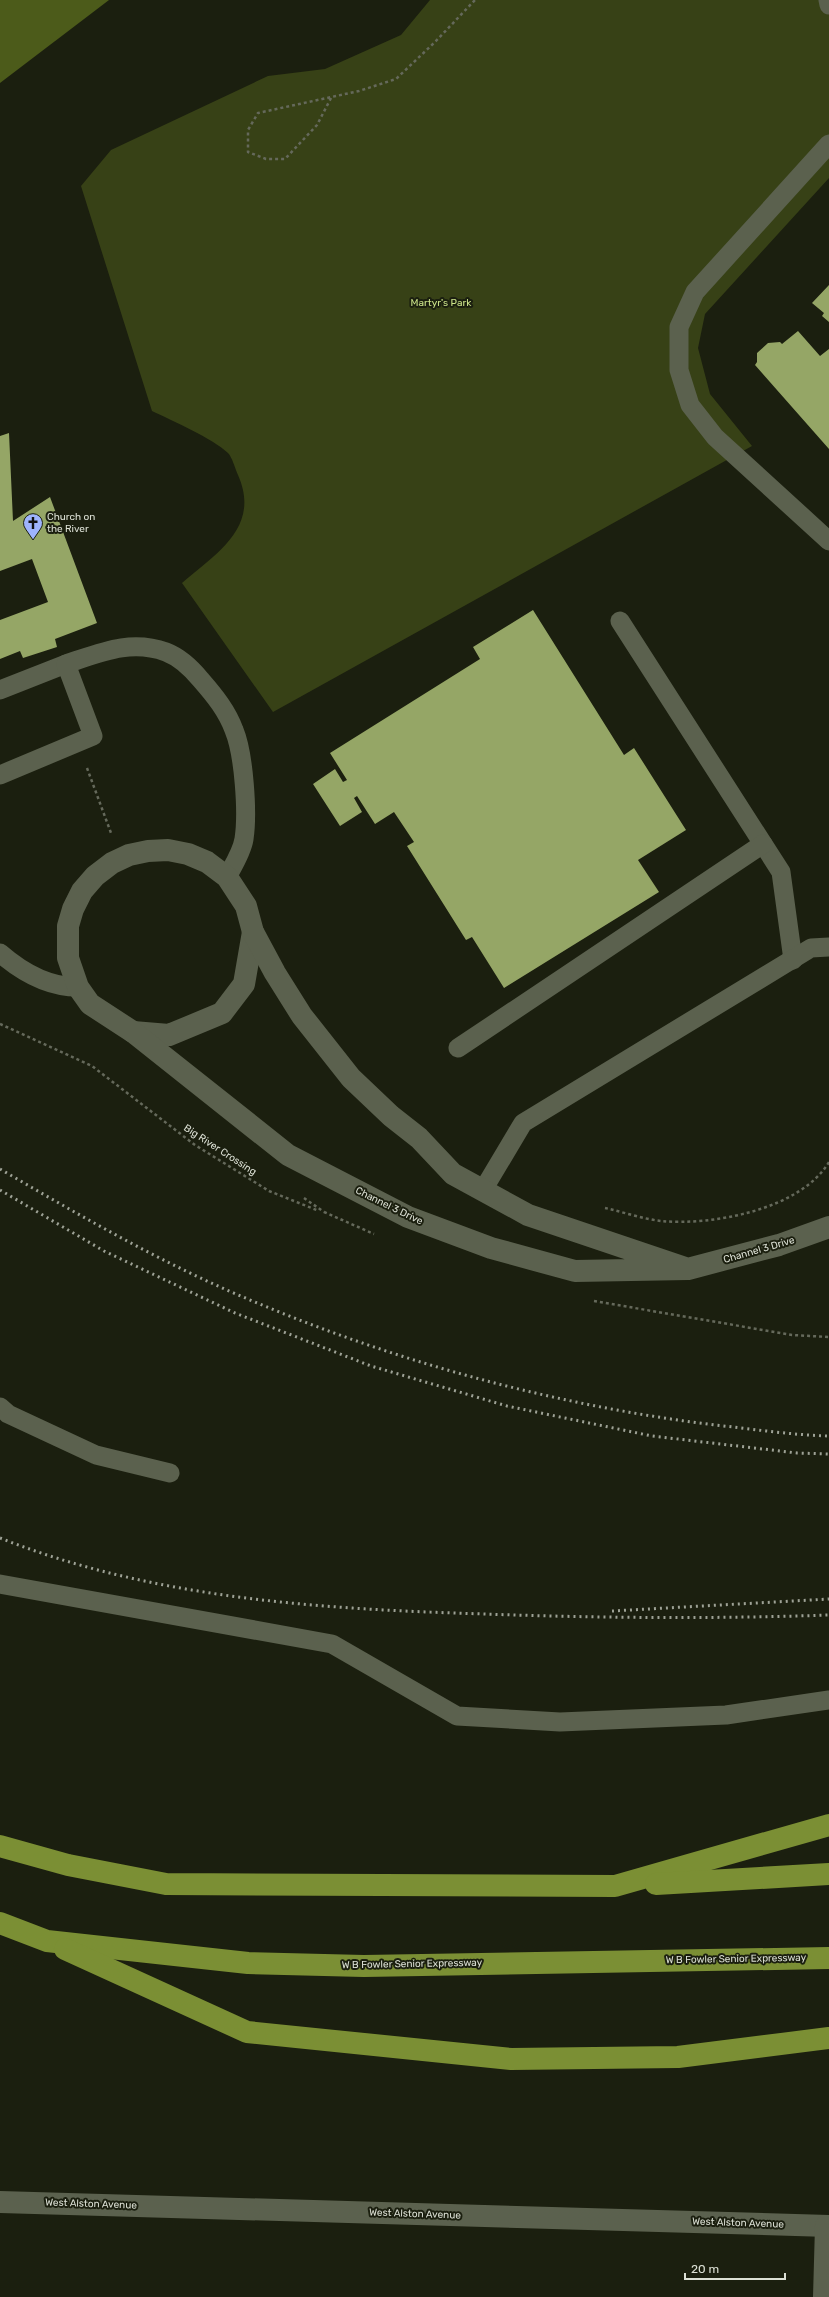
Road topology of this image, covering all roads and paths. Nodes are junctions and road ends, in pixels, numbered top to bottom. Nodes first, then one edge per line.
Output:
1 (475, 0) edge
2 (828, 0) edge
3 (829, 5) edge
4 (331, 98) junction
5 (829, 144) edge
6 (829, 541) edge
7 (620, 621) dead end
8 (66, 664) junction
9 (0, 690) edge
10 (0, 775) edge
11 (90, 776) dead end
12 (106, 818) dead end
13 (763, 844) junction
14 (227, 877) junction
15 (253, 932) junction
16 (829, 947) edge
17 (0, 953) edge
18 (800, 955) junction
19 (78, 987) junction
20 (0, 1024) edge
21 (133, 1032) junction
22 (458, 1048) dead end
23 (483, 1190) junction
24 (829, 1228) edge
25 (380, 1237) dead end
26 (688, 1269) junction
27 (588, 1300) dead end
28 (829, 1336) edge
29 (0, 1407) edge
30 (170, 1473) dead end
31 (0, 1584) edge
32 (829, 1700) edge
33 (829, 1825) edge
34 (0, 1846) edge
35 (829, 1874) edge
36 (616, 1886) junction
37 (0, 1923) edge
38 (47, 1941) junction
39 (829, 1958) edge
40 (829, 2038) edge
41 (0, 2202) edge
42 (827, 2226) edge
43 (824, 2297) edge

1 - 4 path
2 - 3 lane
4 - 4 path
5 - 6 lane
7 - 13 lane
8 - 9 lane
8 - 10 lane
8 - 14 lane
11 - 12 path
13 - 18 lane
13 - 22 lane
14 - 15 street, Channel 3 Drive
14 - 19 street, Channel 3 Drive
15 - 21 street, Channel 3 Drive
15 - 23 street, Channel 3 Drive
16 - 18 lane
17 - 19 lane
18 - 23 lane
19 - 21 street, Channel 3 Drive
20 - 25 path, Big River Crossing
21 - 26 street, Channel 3 Drive
23 - 26 street, Channel 3 Drive
24 - 26 street, Channel 3 Drive
27 - 28 path
29 - 30 lane
31 - 32 lane
33 - 36 highway
34 - 36 highway
35 - 36 highway
37 - 38 highway, W B Fowler Senior Expressway
38 - 39 highway, W B Fowler Senior Expressway
38 - 40 highway
41 - 42 street, West Alston Avenue
42 - 43 street

